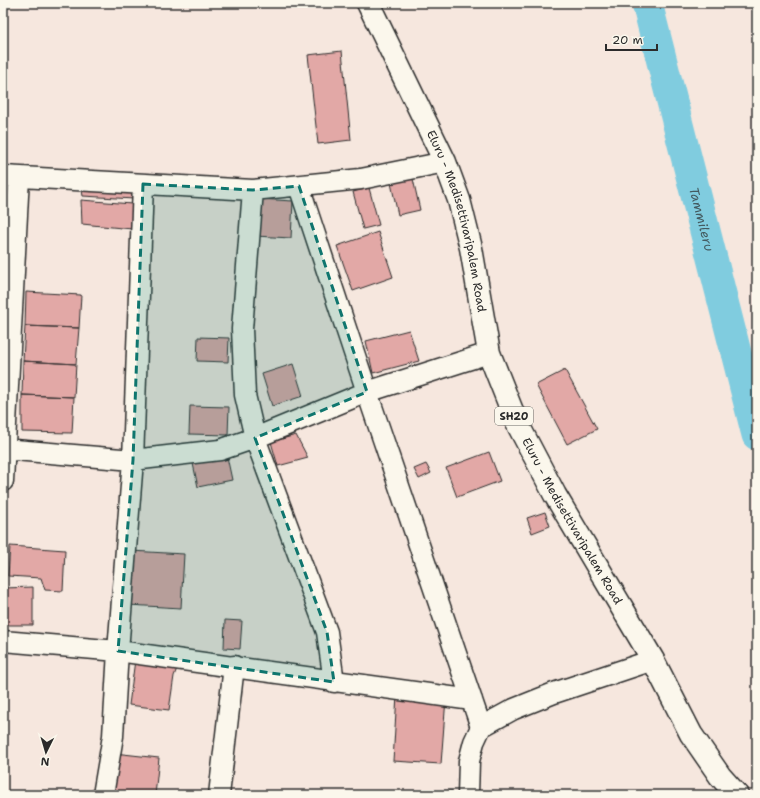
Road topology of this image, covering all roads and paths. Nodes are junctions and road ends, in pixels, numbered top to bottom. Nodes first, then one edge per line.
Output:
1 (368, 3) edge
2 (445, 162) junction
3 (11, 177) edge
4 (143, 184) junction
5 (299, 186) junction
6 (253, 190) junction
7 (489, 353) junction
8 (367, 392) junction
9 (255, 438) junction
10 (4, 449) edge
11 (133, 460) junction
12 (3, 481) edge
13 (3, 641) edge
14 (118, 651) junction
15 (653, 660) junction
16 (234, 666) junction
17 (334, 682) junction
18 (472, 700) junction
19 (481, 727) junction
20 (103, 795) edge
21 (219, 795) edge
22 (468, 795) edge
23 (737, 795) edge

1 - 2 main road, Eluru - Medisettivaripalem Road / SH20
2 - 5 street
2 - 7 main road, Eluru - Medisettivaripalem Road / SH20
3 - 4 street
3 - 10 street
4 - 6 street
4 - 11 street
5 - 6 street
5 - 8 street
6 - 9 street
7 - 8 street
7 - 15 main road, Eluru - Medisettivaripalem Road / SH20
8 - 9 street
8 - 18 street
9 - 11 street
9 - 17 street
10 - 11 street
10 - 12 street
11 - 14 street
13 - 14 street
14 - 16 street
14 - 20 street
15 - 19 street
15 - 23 main road, Eluru - Medisettivaripalem Road / SH20
16 - 17 street
16 - 21 street
17 - 18 street
18 - 19 street
19 - 22 street

